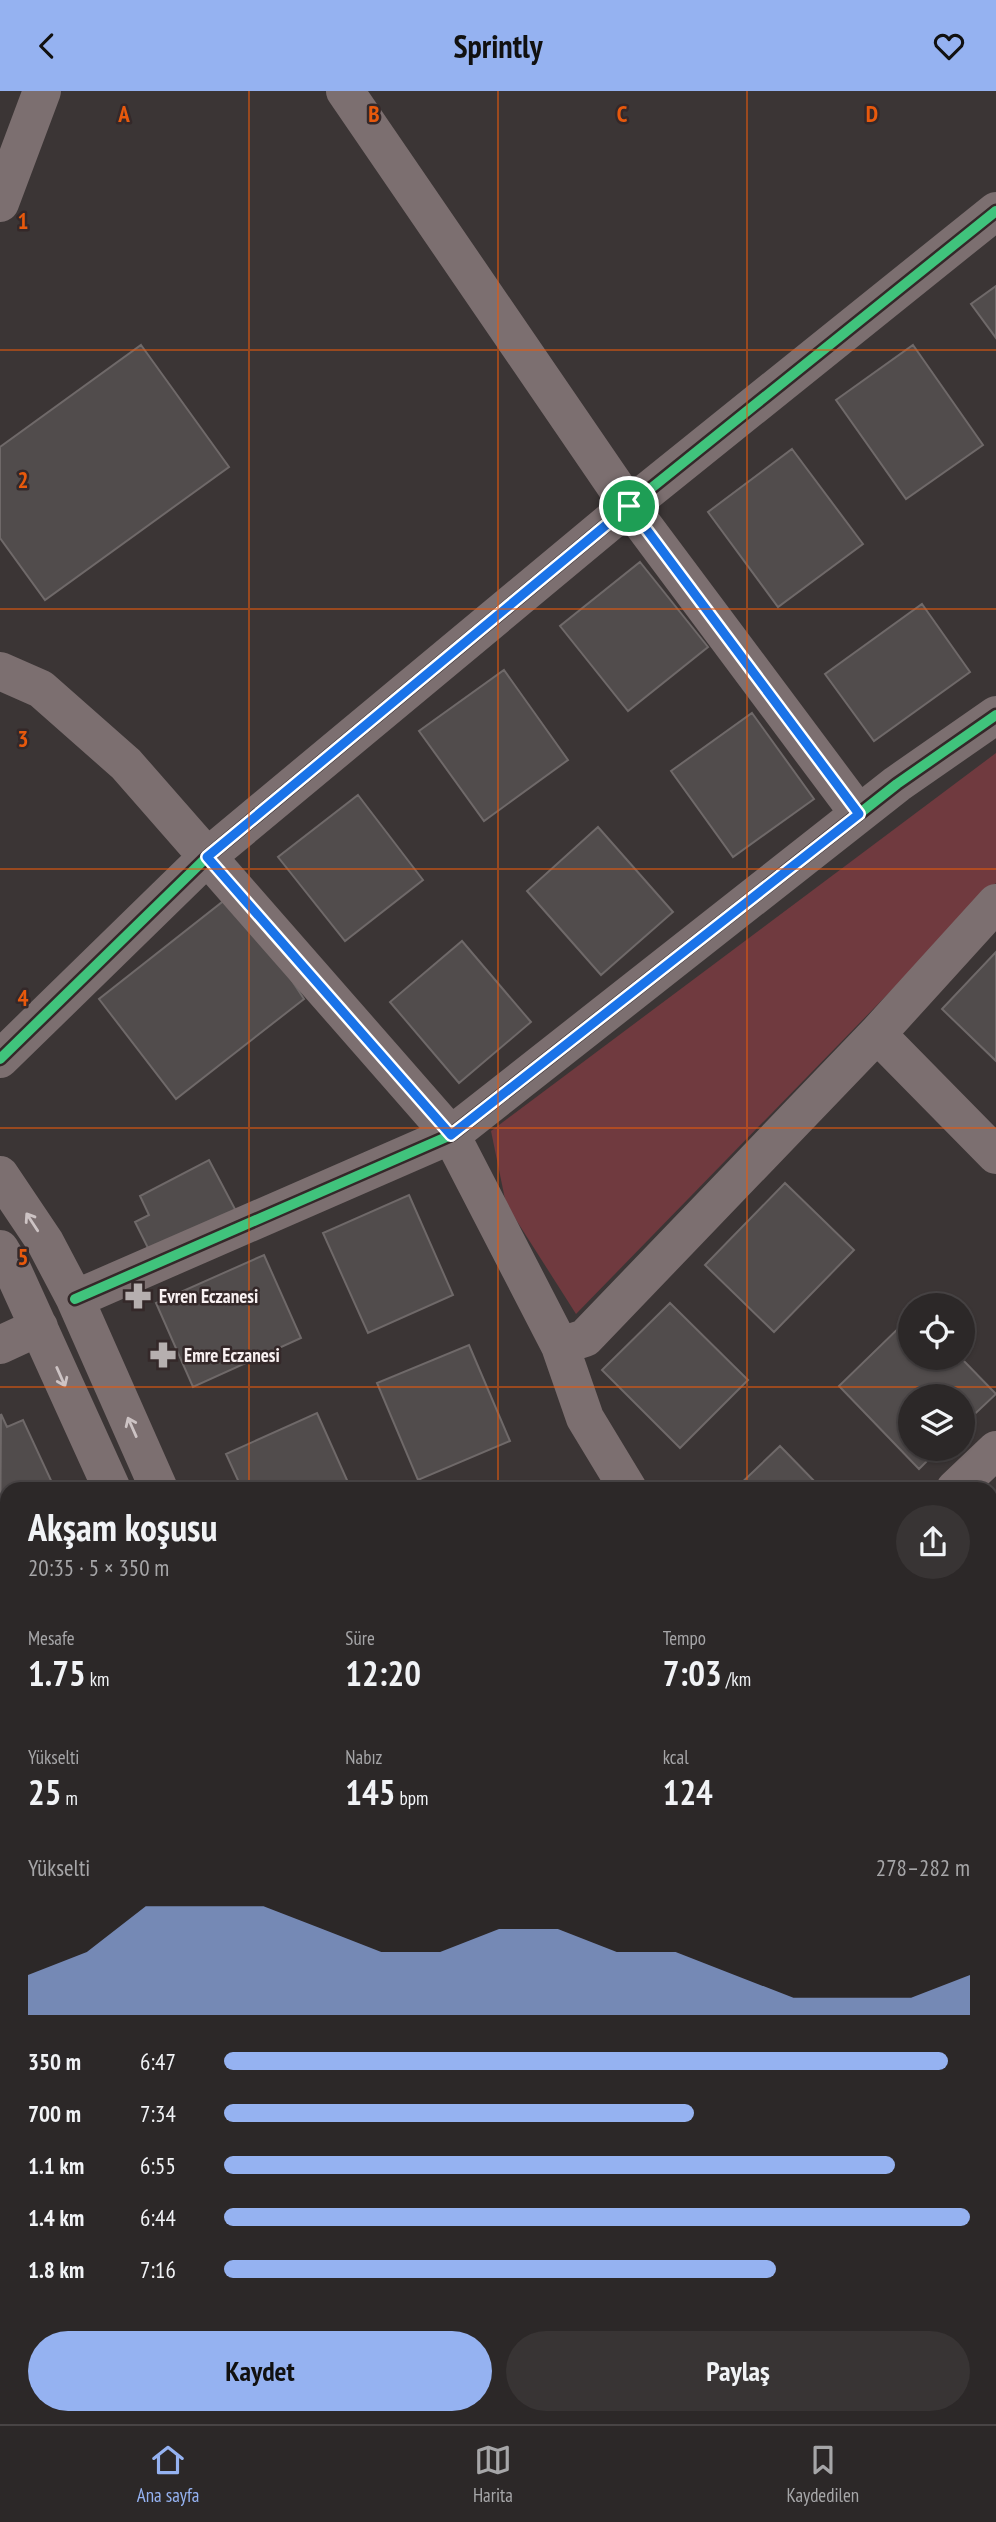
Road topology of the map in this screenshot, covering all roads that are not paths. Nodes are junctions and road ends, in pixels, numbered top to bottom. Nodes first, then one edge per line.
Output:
1 (42, 91) edge
2 (345, 91) edge
3 (0, 203) edge
4 (996, 211) edge
5 (629, 506) junction
6 (0, 671) edge
7 (996, 715) edge
8 (859, 814) junction
9 (207, 857) junction
10 (996, 903) edge
11 (877, 1034) junction
12 (0, 1059) edge
13 (451, 1135) junction
14 (996, 1155) edge
15 (0, 1175) edge
16 (0, 1249) edge
17 (75, 1299) junction
18 (39, 1327) junction
19 (0, 1345) edge
20 (560, 1346) junction
21 (996, 1450) edge
22 (109, 1482) edge
23 (156, 1482) edge
24 (624, 1482) edge
25 (962, 1482) edge

1 - 3 street
2 - 5 street
4 - 5 street
5 - 8 street
5 - 9 street
6 - 9 street
7 - 8 street
8 - 13 street
9 - 12 street
9 - 13 street
10 - 11 street
11 - 14 street
11 - 20 street
13 - 17 street
13 - 20 street
17 -> 15 street
16 - 18 street
23 -> 17 street
18 - 19 street
18 -> 22 street
20 - 24 street
21 - 25 street

